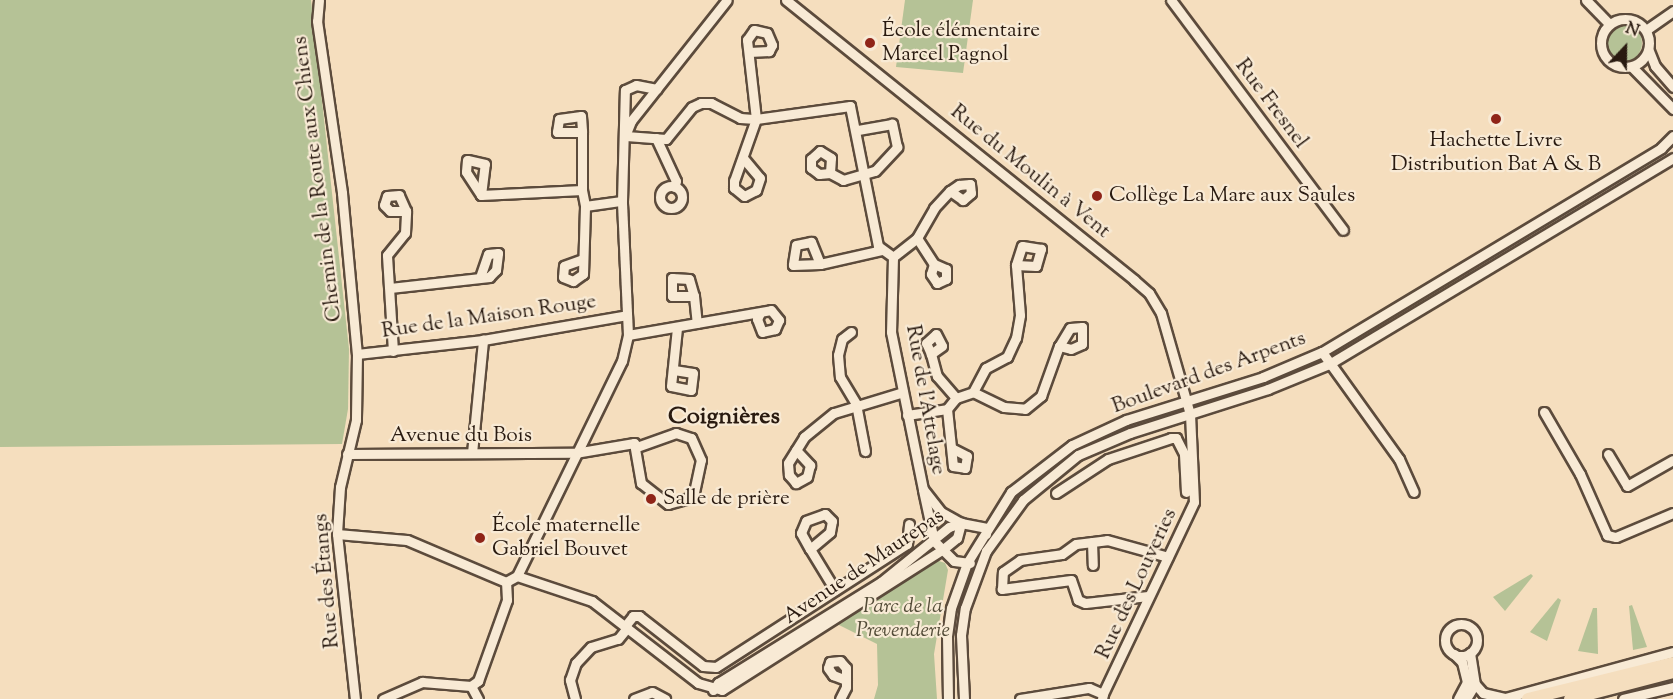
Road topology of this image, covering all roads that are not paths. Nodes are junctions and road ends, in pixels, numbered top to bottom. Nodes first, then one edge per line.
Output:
1 (319, 0) edge
2 (727, 0) edge
3 (786, 0) edge
4 (1171, 0) edge
5 (1586, 0) edge
6 (1673, 11) edge
7 (1609, 24) junction
8 (1646, 30) junction
9 (1649, 51) junction
10 (749, 52) dead end
11 (1632, 67) junction
12 (1673, 87) edge
13 (657, 89) junction
14 (1673, 109) edge
15 (756, 119) junction
16 (857, 130) junction
17 (582, 132) dead end
18 (626, 136) junction
19 (1673, 136) edge
20 (656, 138) junction
21 (743, 158) dead end
22 (1673, 158) edge
23 (830, 173) dead end
24 (864, 176) junction
25 (674, 187) dead end
26 (582, 190) junction
27 (950, 192) dead end
28 (482, 195) dead end
29 (622, 201) junction
30 (585, 206) junction
31 (406, 211) dead end
32 (1343, 230) dead end
33 (917, 238) junction
34 (882, 250) junction
35 (893, 257) junction
36 (583, 259) dead end
37 (820, 264) dead end
38 (934, 264) dead end
39 (1016, 265) dead end
40 (480, 277) dead end
41 (390, 288) junction
42 (694, 296) dead end
43 (760, 313) dead end
44 (627, 315) junction
45 (697, 323) junction
46 (677, 328) junction
47 (851, 332) dead end
48 (628, 335) junction
49 (483, 340) junction
50 (1059, 346) dead end
51 (393, 351) junction
52 (1322, 352) junction
53 (357, 354) junction
54 (931, 354) dead end
55 (1329, 364) junction
56 (674, 370) dead end
57 (903, 392) junction
58 (974, 393) junction
59 (956, 398) junction
60 (1187, 400) junction
61 (856, 404) junction
62 (947, 409) junction
63 (1544, 412) dead end
64 (1190, 414) junction
65 (907, 415) junction
66 (637, 447) junction
67 (953, 449) dead end
68 (796, 450) dead end
69 (865, 451) dead end
70 (472, 453) junction
71 (575, 453) junction
72 (347, 454) junction
73 (1188, 454) junction
74 (1608, 454) dead end
75 (1673, 460) edge
76 (923, 489) junction
77 (1186, 492) dead end
78 (1414, 492) dead end
79 (1056, 493) dead end
80 (1673, 513) edge
81 (961, 523) junction
82 (909, 524) dead end
83 (986, 528) junction
84 (337, 534) junction
85 (934, 541) junction
86 (1092, 542) junction
87 (810, 549) dead end
88 (942, 550) junction
89 (986, 551) junction
90 (1168, 557) junction
91 (981, 562) junction
92 (967, 563) junction
93 (1093, 565) dead end
94 (865, 571) junction
95 (517, 576) junction
96 (506, 582) junction
97 (874, 586) junction
98 (835, 590) junction
99 (1148, 596) junction
100 (626, 627) junction
101 (748, 646) junction
102 (1673, 652) edge
103 (1470, 653) junction
104 (1454, 654) junction
105 (756, 660) junction
106 (1673, 663) edge
107 (1673, 672) edge
108 (846, 680) dead end
109 (1475, 684) junction
110 (471, 686) junction
111 (1673, 687) edge
112 (713, 694) edge
113 (1103, 697) edge
114 (355, 699) edge
115 (383, 699) edge
116 (478, 699) edge
117 (575, 699) edge
118 (634, 699) edge
119 (665, 699) edge
120 (840, 699) edge
121 (948, 699) edge
122 (963, 699) edge
123 (1020, 699) edge
124 (1458, 699) edge
125 (1466, 699) edge
126 (1528, 699) edge
127 (1570, 699) edge
128 (1623, 699) edge

1 - 53 street, Chemin de la Route aux Chiens
2 - 13 street
3 - 60 street, Rue du Moulin à Vent
4 - 32 street, Rue Fresnel
5 - 7 street
6 - 8 street
7 - 8 street
7 - 11 street
8 - 9 street
9 - 11 street
9 - 12 street
10 - 15 street
11 - 14 street
13 - 18 street
13 - 18 street
15 - 16 street
15 - 20 street
15 - 21 street
16 - 24 street
16 - 24 street
17 - 26 street
18 - 20 street
18 - 29 street
19 - 52 street, Boulevard des Arpents
20 - 25 street
22 - 55 street, Boulevard des Arpents
23 - 24 street
24 - 34 street
26 - 28 street
26 - 30 street
27 - 33 street
29 - 30 street
29 - 44 street
30 - 36 street
31 - 41 street
33 - 35 street
33 - 38 street
34 - 35 street
34 - 37 street
35 - 57 street, Rue de l'Attelage
39 - 58 street
40 - 41 street
41 - 51 street
42 - 45 street
43 - 45 street
44 - 48 street
44 - 49 street, Rue de la Maison Rouge
45 - 46 street
46 - 48 street
46 - 56 street
47 - 61 street
48 - 71 street
49 - 51 street, Rue de la Maison Rouge
49 - 70 street
50 - 58 street
51 - 53 street, Rue de la Maison Rouge
52 - 55 street
52 - 60 street, Boulevard des Arpents
53 - 72 street, Rue des Étangs
54 - 59 street
55 - 64 street, Boulevard des Arpents
55 - 78 street
57 - 61 street
57 - 65 street, Rue de l'Attelage
58 - 59 street
59 - 62 street
60 - 64 street, Rue du Moulin à Vent
60 - 83 street, Boulevard des Arpents
61 - 68 street
61 - 69 street
62 - 65 street
62 - 67 street
63 - 80 street
64 - 73 street, Rue des Louveries
64 - 89 street, Boulevard des Arpents
65 - 76 street, Rue de l'Attelage
66 - 66 street
66 - 71 street, Avenue du Bois
70 - 71 street, Avenue du Bois
70 - 72 street, Avenue du Bois
71 - 95 street
72 - 84 street, Rue des Étangs
73 - 77 street
73 - 79 street
73 - 90 street, Rue des Louveries
74 - 75 street
76 - 81 street, Rue de l'Attelage
76 - 85 street, Rue de l'Attelage
81 - 83 street, Rue de l'Attelage
81 - 85 street, Avenue de Maurepas
81 - 88 street, Avenue de Maurepas
82 - 94 street
83 - 89 street
83 - 92 street, Boulevard des Arpents
84 - 96 street
84 - 114 street, Rue des Étangs
85 - 88 street, Rue de l'Attelage
85 - 97 street, Avenue de Maurepas
86 - 90 street
86 - 93 street
86 - 99 street
87 - 98 street
88 - 92 street, Rue de l'Attelage
88 - 112 street, Avenue de Maurepas
89 - 91 street, Boulevard des Arpents
90 - 99 street, Rue des Louveries
91 - 92 street
91 - 122 street, Boulevard des Arpents
92 - 121 street, Boulevard des Arpents
94 - 97 street
94 - 98 street
95 - 96 street
95 - 100 street
96 - 110 street
97 - 105 street, Avenue de Maurepas
98 - 101 street
99 - 113 street, Rue des Louveries
100 - 101 street
100 - 112 street
100 - 117 street
101 - 105 street
102 - 109 street
103 - 104 street
103 - 104 street
103 - 109 street
104 - 124 street
105 - 112 street, Avenue de Maurepas
106 - 126 main road
107 - 127 main road
108 - 120 street
109 - 125 street
110 - 115 street
110 - 116 street
111 - 128 street
113 - 123 street
118 - 119 street

